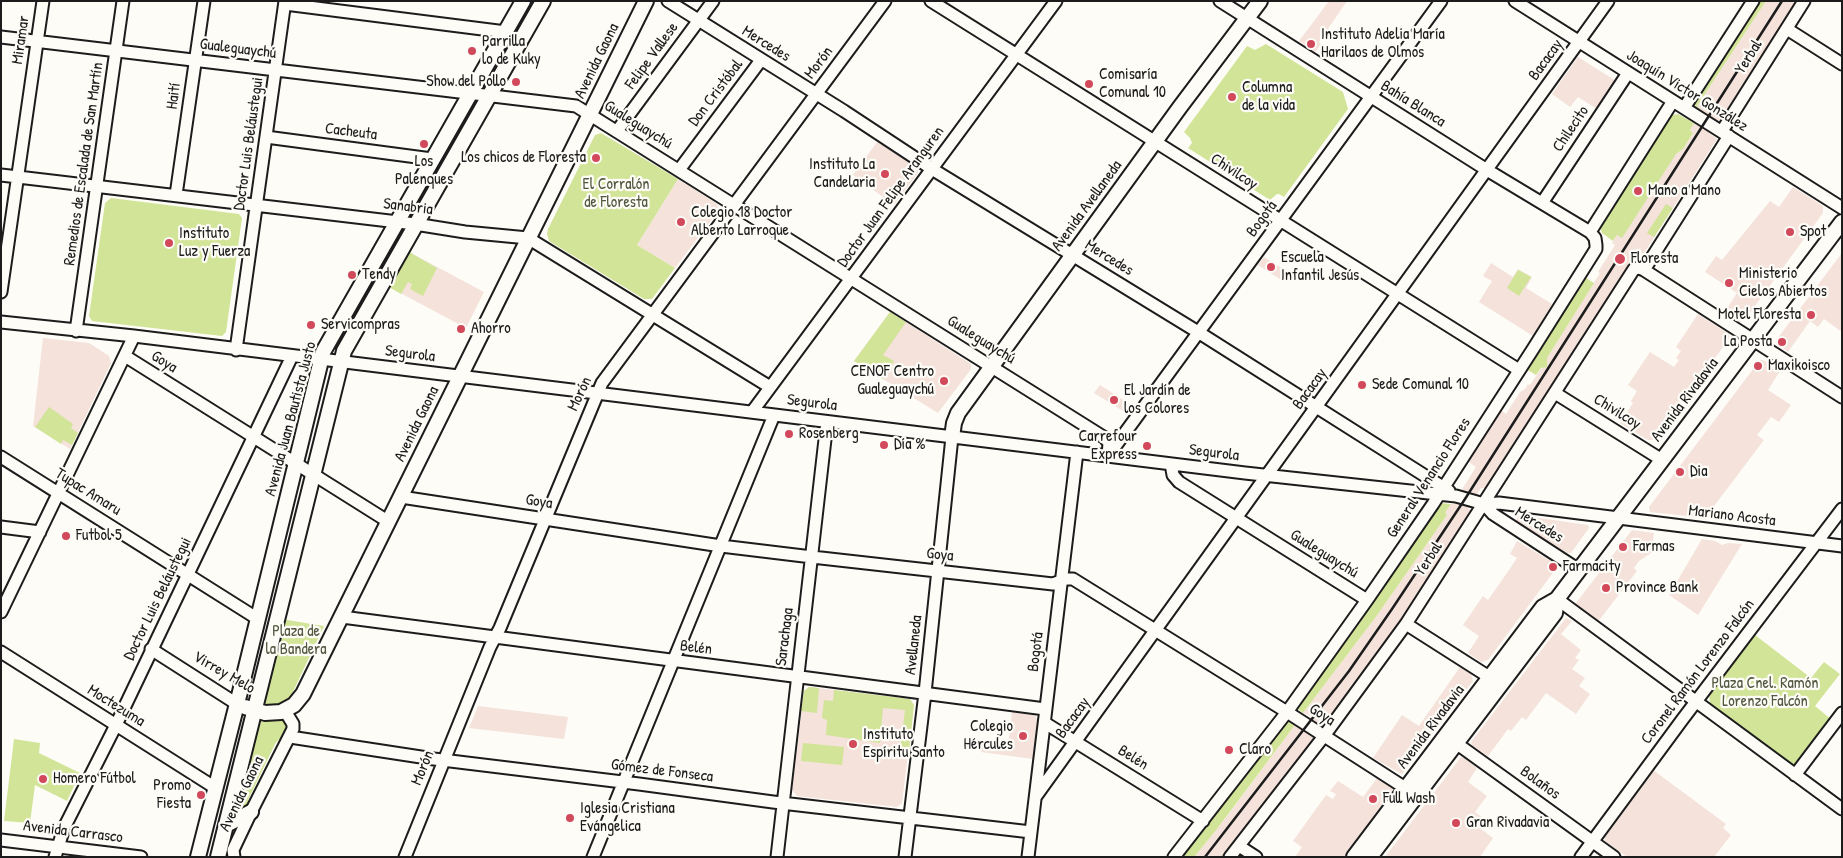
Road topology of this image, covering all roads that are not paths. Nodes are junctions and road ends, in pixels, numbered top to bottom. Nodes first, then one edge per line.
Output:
1 (43, 1) edge
2 (123, 1) edge
3 (204, 1) edge
4 (523, 1) edge
5 (543, 1) edge
6 (646, 1) edge
7 (668, 1) edge
8 (713, 1) edge
9 (885, 1) edge
10 (931, 1) edge
11 (1056, 1) edge
12 (1220, 1) edge
13 (1260, 1) edge
14 (1441, 1) edge
15 (1516, 1) edge
16 (1608, 1) edge
17 (1804, 1) edge
18 (285, 3) edge
19 (1748, 3) edge
20 (1247, 18) junction
21 (698, 21) junction
22 (1787, 29) junction
23 (506, 32) junction
24 (1, 37) edge
25 (37, 41) junction
26 (1579, 42) junction
27 (116, 50) junction
28 (1016, 55) junction
29 (195, 60) junction
30 (761, 60) junction
31 (1842, 64) edge
32 (275, 70) junction
33 (1628, 73) junction
34 (470, 94) junction
35 (816, 94) junction
36 (489, 96) junction
37 (1371, 96) junction
38 (1673, 101) junction
39 (1684, 108) junction
40 (590, 114) junction
41 (617, 131) junction
42 (1725, 134) junction
43 (266, 137) junction
44 (1155, 141) junction
45 (432, 158) junction
46 (932, 168) junction
47 (679, 170) junction
48 (1487, 170) junction
49 (1, 175) edge
50 (17, 177) junction
51 (97, 186) junction
52 (176, 195) junction
53 (1542, 203) junction
54 (256, 205) junction
55 (733, 205) junction
56 (1842, 208) edge
57 (1281, 221) junction
58 (396, 222) junction
59 (1842, 222) edge
60 (415, 224) junction
61 (1590, 232) junction
62 (528, 238) junction
63 (1073, 255) junction
64 (1641, 269) junction
65 (852, 279) junction
66 (1, 292) edge
67 (1397, 294) junction
68 (652, 315) junction
69 (1, 322) edge
70 (76, 331) junction
71 (1198, 332) junction
72 (134, 336) junction
73 (1752, 340) junction
74 (236, 350) junction
75 (125, 356) junction
76 (292, 356) junction
77 (321, 359) junction
78 (341, 362) junction
79 (992, 367) junction
80 (1519, 370) junction
81 (459, 377) junction
82 (770, 387) junction
83 (1555, 393) junction
84 (596, 394) junction
85 (1842, 397) edge
86 (1317, 407) junction
87 (752, 412) junction
88 (774, 415) junction
89 (828, 422) junction
90 (254, 437) junction
91 (952, 437) junction
92 (1077, 452) junction
93 (1108, 456) junction
94 (1, 457) edge
95 (1662, 460) junction
96 (296, 464) junction
97 (1171, 464) junction
98 (1424, 474) junction
99 (1267, 475) junction
100 (313, 476) junction
101 (1441, 491) junction
102 (58, 493) junction
103 (1416, 493) junction
104 (401, 496) junction
105 (1484, 504) junction
106 (1520, 506) junction
107 (1842, 509) edge
108 (1236, 518) junction
109 (1618, 518) junction
110 (544, 519) junction
111 (389, 522) junction
112 (1510, 526) junction
113 (1, 528) edge
114 (40, 532) junction
115 (1816, 542) junction
116 (720, 546) junction
117 (1842, 546) edge
118 (812, 557) junction
119 (1579, 570) junction
120 (938, 571) junction
121 (187, 574) junction
122 (1061, 581) junction
123 (1557, 599) junction
124 (1367, 600) junction
125 (1, 612) edge
126 (342, 617) junction
127 (258, 619) junction
128 (1406, 624) junction
129 (1156, 630) junction
130 (495, 637) junction
131 (151, 649) junction
132 (1, 652) edge
133 (673, 661) junction
134 (797, 677) junction
135 (1496, 681) junction
136 (925, 693) junction
137 (1696, 702) junction
138 (237, 704) junction
139 (1046, 709) junction
140 (254, 710) junction
141 (285, 711) junction
142 (1287, 712) junction
143 (1842, 714) edge
144 (1045, 723) junction
145 (116, 725) junction
146 (1324, 736) junction
147 (290, 737) junction
148 (1451, 739) junction
149 (1076, 742) junction
150 (444, 760) junction
151 (1795, 776) junction
152 (623, 782) junction
153 (214, 788) junction
154 (1411, 792) junction
155 (1036, 796) junction
156 (783, 803) junction
157 (1842, 809) edge
158 (251, 812) junction
159 (910, 817) junction
160 (1204, 821) junction
161 (226, 825) junction
162 (1031, 832) junction
163 (1, 840) edge
164 (1593, 841) junction
165 (1239, 846) junction
166 (56, 852) edge
167 (124, 856) edge
168 (141, 857) edge
169 (198, 857) edge
170 (218, 857) edge
171 (234, 857) edge
172 (405, 857) edge
173 (592, 857) edge
174 (777, 857) edge
175 (905, 857) edge
176 (1028, 857) edge
177 (1174, 857) edge
178 (1230, 857) edge
179 (1256, 857) edge
180 (1354, 857) edge
181 (1370, 857) edge
182 (1581, 857) edge
183 (1614, 857) edge

1 - 25 street, Miramar
2 - 27 street, Remedios de Escalada de San Martín
3 - 29 street, Haití
4 - 23 main road, Avenida Juan Bautista Justo
5 - 36 main road, Avenida Juan Bautista Justo
6 - 40 main road, Avenida Gaona
7 - 21 street, Mercedes
8 - 21 street, Felipe Vallese
9 - 35 street, Morón
10 - 28 street, Chivilcoy
11 - 28 street, Doctor Juan Felipe Aranguren
12 - 20 street, Bahía Blanca
13 - 20 main road, Avenida Avellaneda
14 - 37 street, Bogotá
15 - 26 street, Joaquín Victor González
16 - 26 street, Bacacay
17 - 22 street, Yerbal
18 - 23 street
18 - 32 street, Doctor Luis Beláustegui
19 - 39 street
20 - 37 street, Bahía Blanca
20 - 44 main road, Avenida Avellaneda
21 - 30 street, Mercedes
21 - 41 street, Felipe Vallese
22 - 31 street
22 - 42 street, Yerbal
23 - 34 main road, Avenida Juan Bautista Justo
24 - 25 street, Gualeguaychú
25 - 27 street, Gualeguaychú
25 - 50 street, Miramar
26 - 33 street, Joaquín Victor González
26 - 48 street, Bacacay
27 - 29 street, Gualeguaychú
27 - 51 street, Remedios de Escalada de San Martín
28 - 44 street, Chivilcoy
28 - 46 street, Doctor Juan Felipe Aranguren
29 - 32 street, Gualeguaychú
29 - 52 street, Haití
30 - 35 street, Mercedes
30 - 47 street, Don Cristóbal
32 - 34 street, Gualeguaychú
32 - 43 street, Doctor Luis Beláustegui
33 - 38 street, Joaquín Victor González
33 - 53 street, Chilecito
34 - 36 street, Gualeguaychú
34 - 45 main road, Avenida Juan Bautista Justo
35 - 46 street, Mercedes
35 - 55 street, Morón
36 - 40 street, Gualeguaychú
36 - 60 main road, Avenida Juan Bautista Justo
37 - 48 street, Bahía Blanca
37 - 57 street, Bogotá
38 - 39 street, Joaquín Victor González
38 - 61 street
39 - 42 street, Joaquín Victor González
40 - 41 street, Gualeguaychú
40 - 62 main road, Avenida Gaona
41 - 47 street, Gualeguaychú
42 - 56 street, Joaquín Victor González
42 - 64 street, Yerbal
43 - 45 street, Cacheuta
43 - 54 street, Doctor Luis Beláustegui
44 - 57 street, Chivilcoy
44 - 63 main road, Avenida Avellaneda
45 - 58 main road, Avenida Juan Bautista Justo
46 - 63 street, Mercedes
46 - 65 street, Doctor Juan Felipe Aranguren
47 - 55 street, Gualeguaychú
48 - 53 street, Bahía Blanca
48 - 67 street, Bacacay
49 - 50 street, Sanabria
50 - 51 street, Sanabria
50 - 66 street, Miramar
51 - 52 street, Sanabria
51 - 70 street, Remedios de Escalada de San Martín
52 - 54 street, Sanabria
53 - 61 street, Bahía Blanca
54 - 58 street, Sanabria
54 - 74 street, Doctor Luis Beláustegui
55 - 65 street, Gualeguaychú
55 - 68 street, Morón
57 - 67 street, Chivilcoy
57 - 71 street, Bogotá
58 - 60 street, Sanabria
58 - 77 main road, Avenida Juan Bautista Justo
59 - 73 main road, Avenida Rivadavia
60 - 62 street, Sanabria
60 - 78 main road, Avenida Juan Bautista Justo
61 - 80 street, General Venancio Flores
62 - 68 street, Sanabria
62 - 81 main road, Avenida Gaona
63 - 71 street, Mercedes
63 - 79 main road, Avenida Avellaneda
64 - 73 street
64 - 83 street, Yerbal
65 - 79 street, Gualeguaychú
65 - 82 street, Doctor Juan Felipe Aranguren
67 - 80 street, Chivilcoy
67 - 86 street, Bacacay
68 - 82 street, Sanabria
68 - 84 street, Morón
69 - 70 street, Segurola
70 - 72 street, Segurola
71 - 86 street, Mercedes
71 - 93 street, Bogotá
72 - 74 street, Segurola
72 - 75 street
73 - 85 street
73 - 95 main road, Avenida Rivadavia
74 - 76 street, Segurola
75 - 90 street, Goya
75 - 102 street
76 - 77 street, Segurola
76 - 90 street, Doctor Luis Beláustegui
77 - 78 street, Segurola
77 - 96 main road, Avenida Juan Bautista Justo
78 - 81 street, Segurola
78 - 100 main road, Avenida Juan Bautista Justo
79 - 91 main road, Avenida Avellaneda
79 - 93 street, Gualeguaychú
80 - 101 street, General Venancio Flores
81 - 84 street, Segurola
81 - 104 main road, Avenida Gaona
82 - 87 street, Doctor Juan Felipe Aranguren
83 - 95 street, Chivilcoy
83 - 105 street, Yerbal
84 - 87 street, Segurola
84 - 110 street, Morón
86 - 98 street, Mercedes
86 - 99 street, Bacacay
87 - 88 street, Segurola
88 - 89 street, Segurola
88 - 116 street
89 - 91 street, Segurola
89 - 118 street, Sarachaga
90 - 96 street, Goya
90 - 121 street, Doctor Luis Beláustegui
91 - 92 street, Segurola
91 - 120 street, Avellaneda
92 - 93 street, Segurola
92 - 122 street, Bogotá
93 - 97 street, Segurola
94 - 102 street, Tupac Amaru
95 - 109 main road, Avenida Rivadavia
96 - 100 street, Goya
96 - 127 main road, Avenida Juan Bautista Justo
97 - 99 street, Segurola
97 - 108 street, Gualeguaychú
98 - 101 street, Mercedes
98 - 103 street
99 - 103 street, Segurola
99 - 108 street, Bacacay
100 - 111 street, Goya
100 - 140 main road, Avenida Juan Bautista Justo
101 - 103 street, Segurola
101 - 105 street, Mercedes
101 - 124 street, General Venancio Flores
102 - 114 street
102 - 121 street, Tupac Amaru
104 - 110 street, Goya
104 - 111 main road, Avenida Gaona
105 - 106 street
105 - 112 street, Mercedes
105 - 128 street, Yerbal
106 - 109 street
106 - 112 street
107 - 115 street, Coronel Ramón Lorenzo Falcón
108 - 124 street, Gualeguaychú
108 - 129 street, Bacacay
109 - 115 street, Mariano Acosta
109 - 119 main road, Avenida Rivadavia
110 - 116 street, Goya
110 - 130 street, Morón
111 - 126 main road, Avenida Gaona
112 - 119 street, Mercedes
113 - 114 street
114 - 125 street
115 - 117 street, Mariano Acosta
115 - 137 street, Coronel Ramón Lorenzo Falcón
116 - 118 street, Goya
116 - 133 street
118 - 120 street, Goya
118 - 134 street, Sarachaga
119 - 123 main road, Avenida Rivadavia
120 - 122 street, Goya
120 - 136 street, Avellaneda
121 - 127 street, Tupac Amaru
121 - 131 street, Doctor Luis Beláustegui
122 - 129 street, Goya
122 - 139 street, Bogotá
123 - 135 main road, Avenida Rivadavia
123 - 137 street
124 - 142 street, General Venancio Flores
126 - 130 street, Belén
126 - 141 main road, Avenida Gaona
127 - 138 main road, Avenida Juan Bautista Justo
128 - 135 street
128 - 146 street, Yerbal
129 - 142 street, Goya
129 - 149 street, Bacacay
130 - 133 street, Belén
130 - 150 street, Morón
131 - 138 street, Virrey Melo
131 - 145 street, Doctor Luis Beláustegui
132 - 145 street, Moctezuma
133 - 134 street, Belén
133 - 152 street
134 - 136 street, Belén
134 - 156 street, Sarachaga
135 - 148 main road, Avenida Rivadavia
136 - 139 street, Belén
136 - 159 street, Avellaneda
137 - 151 street
137 - 164 street, Coronel Ramón Lorenzo Falcón
138 - 140 main road, Virrey Melo
138 - 153 main road, Avenida Juan Bautista Justo
139 - 144 street, Bogotá
140 - 141 main road, Virrey Melo
140 - 161 main road, Avenida Juan Bautista Justo
141 - 147 street
142 - 146 street, Goya
142 - 160 street, General Venancio Flores
143 - 151 street
144 - 149 street, Belén
144 - 155 street, Bogotá
145 - 153 street, Moctezuma
145 - 166 street, Doctor Luis Beláustegui
146 - 154 street, Goya
146 - 165 street, Yerbal
147 - 150 street, Gómez de Fonseca
147 - 158 street, Avenida Gaona
148 - 154 main road, Avenida Rivadavia
148 - 164 street, Bolaños
149 - 155 street, Bacacay
149 - 160 street, Belén
150 - 152 street, Gómez de Fonseca
150 - 172 street, Morón
151 - 157 street
152 - 156 street, Gómez de Fonseca
152 - 173 street
153 - 169 main road, Avenida Juan Bautista Justo
154 - 180 main road, Avenida Rivadavia
154 - 181 main road, Avenida Rivadavia
155 - 162 street, Bogotá
156 - 159 street, Gómez de Fonseca
156 - 174 street, Sarachaga
158 - 161 main road
158 - 171 street, Avenida Gaona
159 - 162 street, Gómez de Fonseca
159 - 175 street, Avellaneda
160 - 177 street, General Venancio Flores
161 - 170 main road, Avenida Juan Bautista Justo
162 - 176 street, Bogotá
163 - 166 street, Avenida Carrasco
164 - 182 street, Coronel Ramón Lorenzo Falcón
164 - 183 street, Bolaños
165 - 178 street, Yerbal
165 - 179 street
166 - 167 street, Avenida Carrasco
167 - 168 street, Avenida Carrasco

